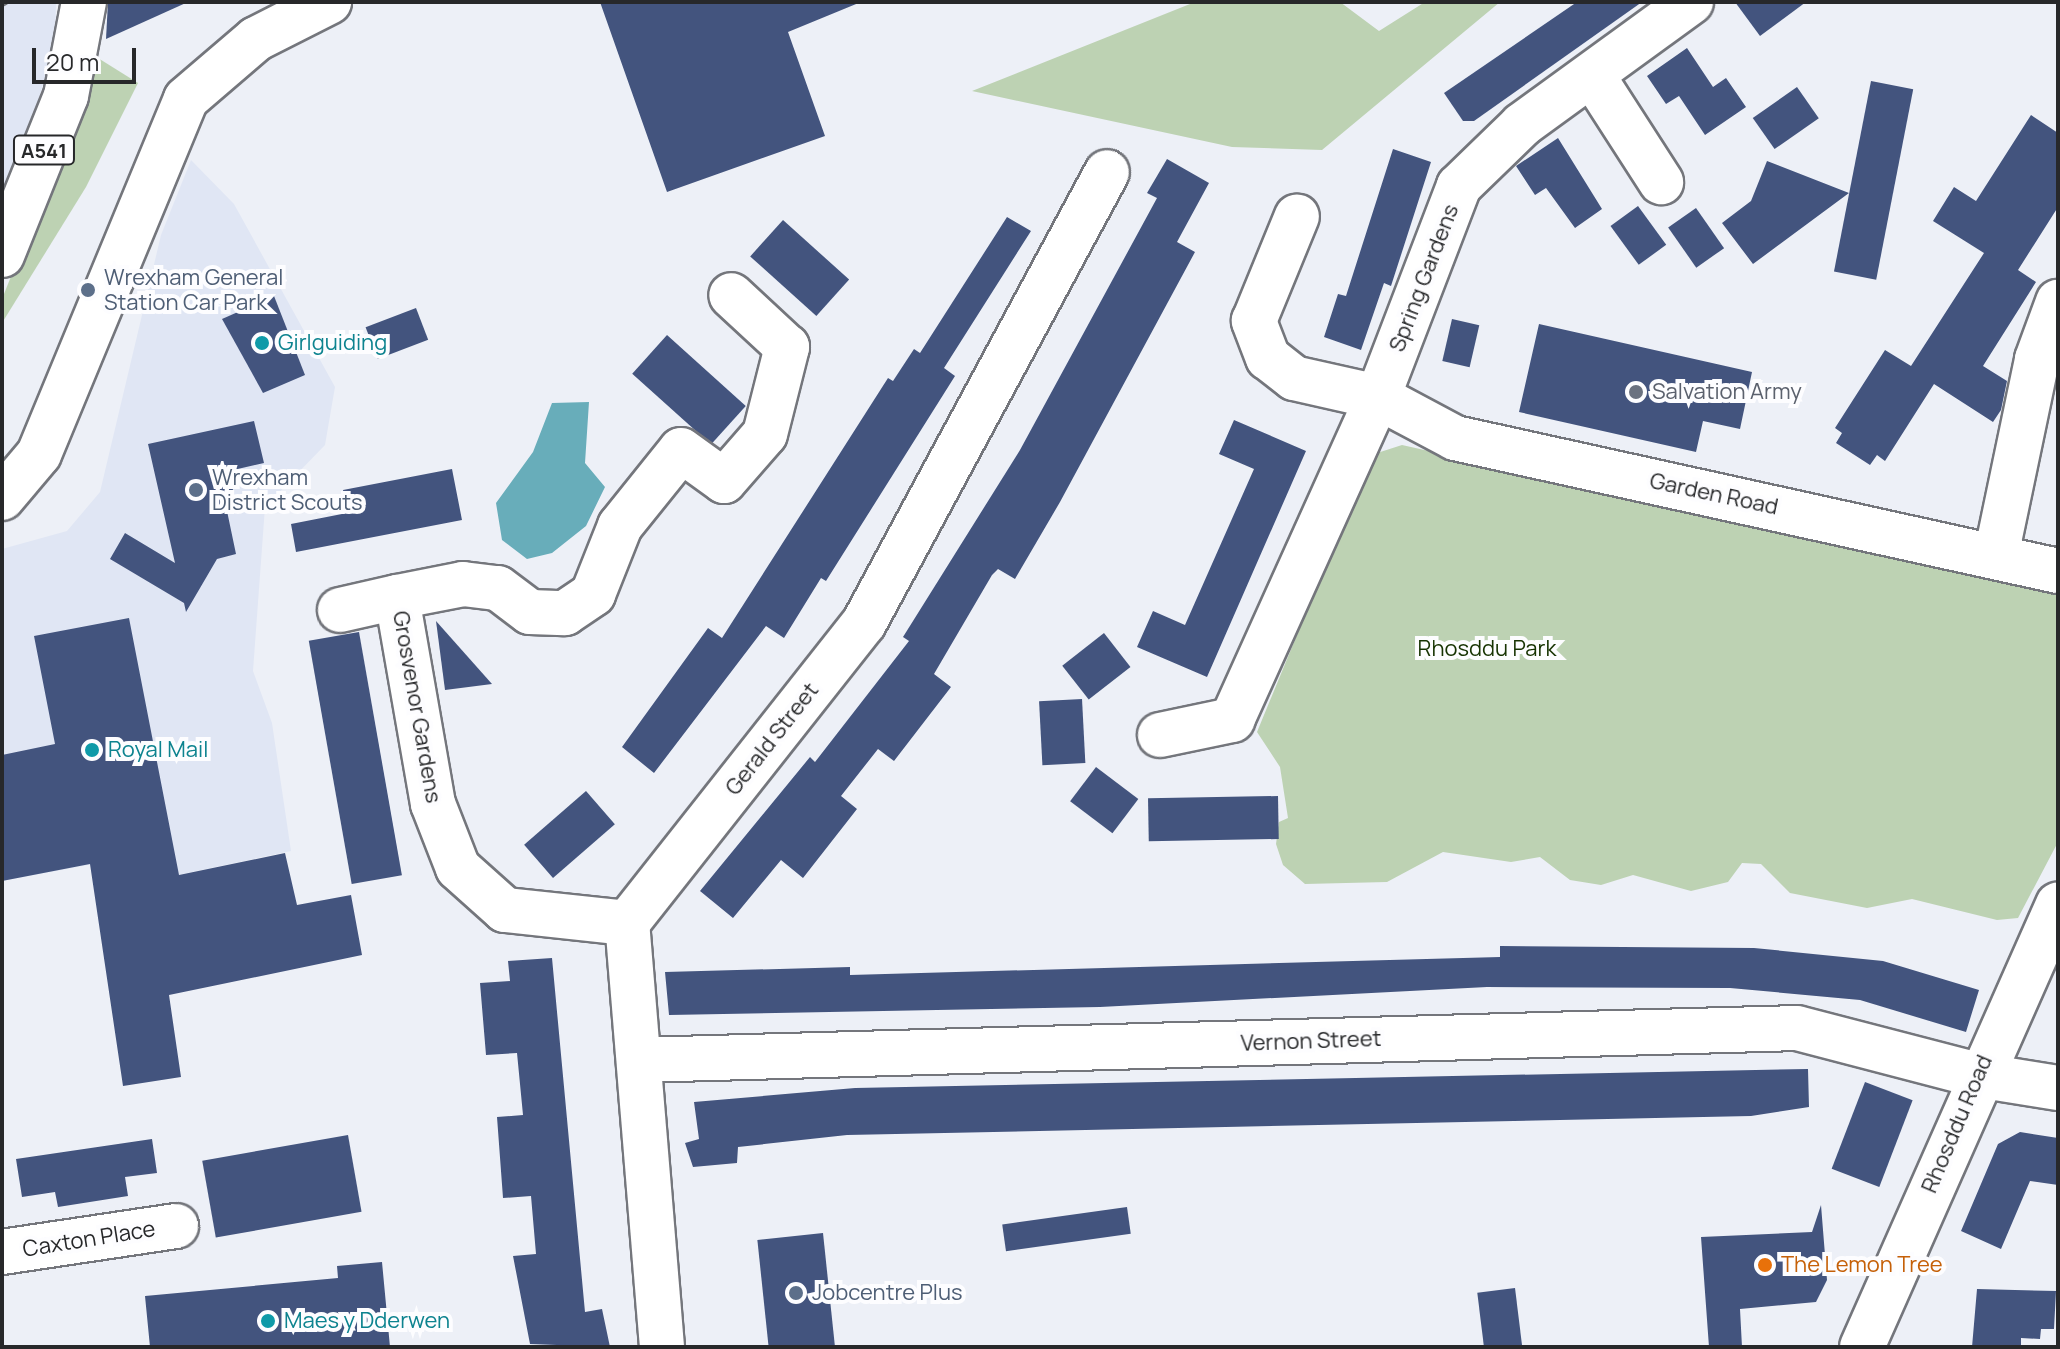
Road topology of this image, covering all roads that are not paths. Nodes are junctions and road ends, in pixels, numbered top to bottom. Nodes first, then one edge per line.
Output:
1 (329, 2) edge
2 (1691, 2) edge
3 (81, 23) edge
4 (1594, 78) junction
5 (1107, 172) dead end
6 (1663, 180) dead end
7 (1297, 216) dead end
8 (2, 255) edge
9 (731, 295) dead end
10 (2058, 302) edge
11 (2048, 363) edge
12 (1378, 397) junction
13 (2, 498) edge
14 (1996, 556) junction
15 (2058, 571) edge
16 (397, 597) junction
17 (340, 610) dead end
18 (1160, 735) dead end
19 (2058, 904) edge
20 (627, 923) junction
21 (639, 1060) junction
22 (1977, 1075) junction
23 (2058, 1088) edge
24 (176, 1226) dead end
25 (2, 1252) edge
26 (662, 1347) edge
27 (1862, 1347) edge

1 - 13 street
2 - 4 street, Spring Gardens
3 - 8 street, A541
4 - 6 street
4 - 12 street, Spring Gardens
5 - 20 street, Gerald Street
7 - 12 street, Garden Road
9 - 16 street, Grosvenor Gardens
10 - 11 street
11 - 14 street
12 - 14 street, Garden Road
12 - 18 street
14 - 15 street, Garden Road
16 - 17 street, Grosvenor Gardens
16 - 20 street, Grosvenor Gardens
19 - 22 street, Rhosddu Road
20 - 21 street
21 - 22 street, Vernon Street
21 - 26 street
22 - 23 street, Vernon Street
22 - 27 street, Rhosddu Road
24 - 25 street, Caxton Place

